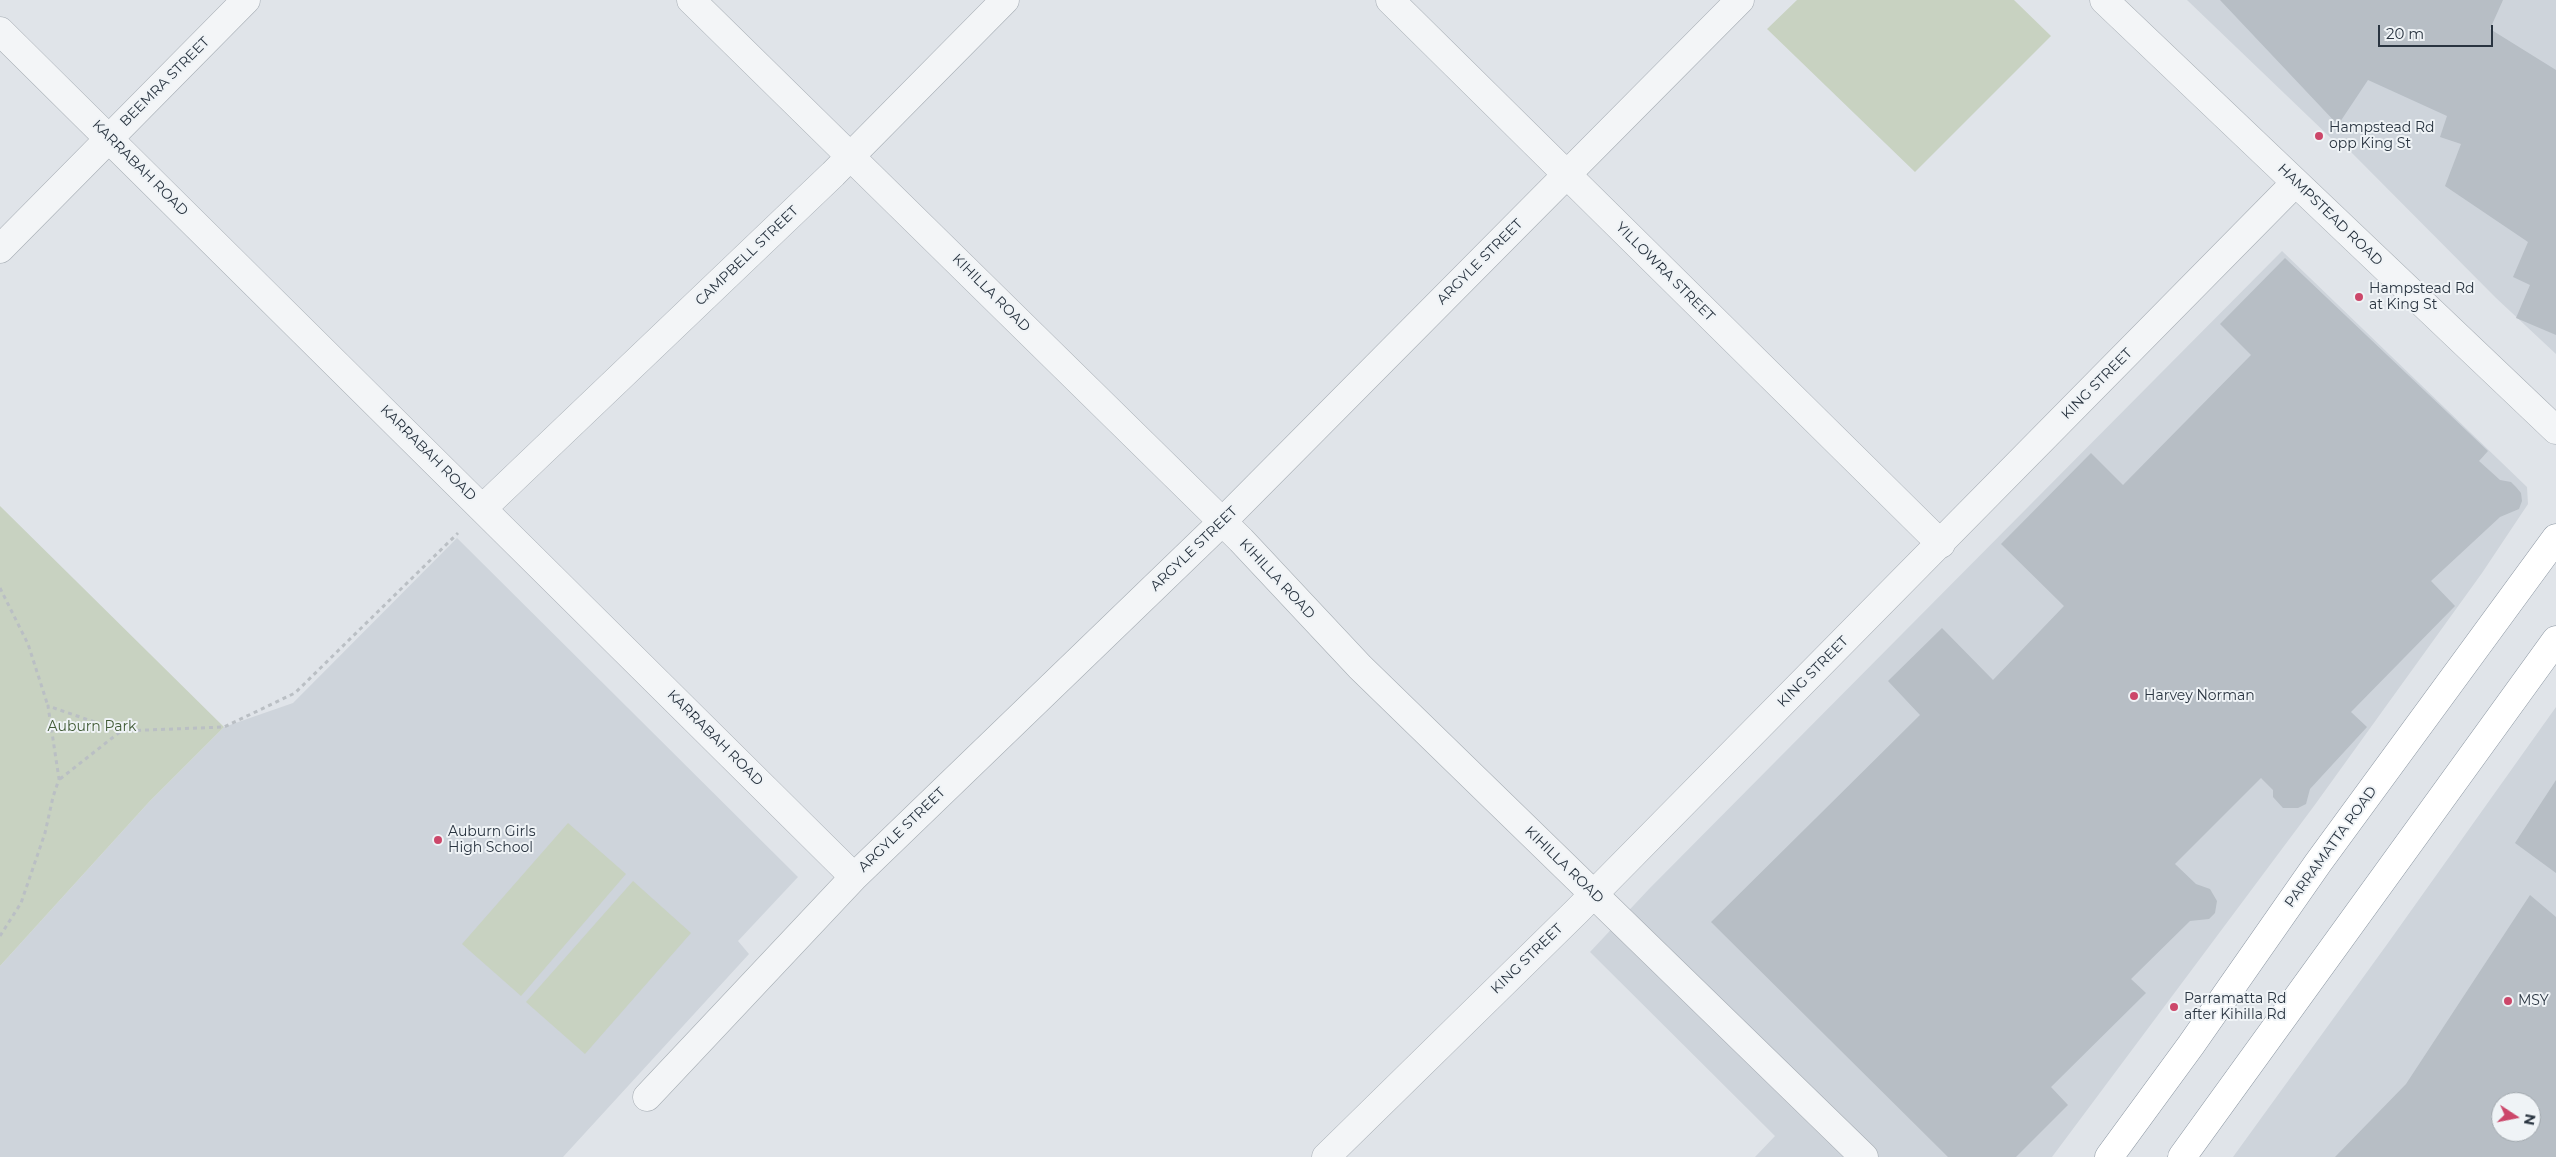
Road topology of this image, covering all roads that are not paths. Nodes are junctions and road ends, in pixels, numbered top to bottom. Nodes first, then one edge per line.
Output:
1 (246, 0) edge
2 (691, 0) edge
3 (1005, 0) edge
4 (1390, 0) edge
5 (1740, 0) edge
6 (2104, 0) edge
7 (0, 31) edge
8 (109, 138) junction
9 (851, 155) junction
10 (1565, 174) junction
11 (2296, 183) junction
12 (0, 248) edge
13 (2556, 430) edge
14 (484, 508) junction
15 (1222, 522) junction
16 (2556, 538) edge
17 (1941, 544) junction
18 (2556, 640) edge
19 (854, 877) junction
20 (1594, 894) junction
21 (647, 1097) dead end
22 (1326, 1157) edge
23 (1864, 1157) edge
24 (2109, 1157) edge
25 (2182, 1157) edge

1 - 8 street, BEEMRA STREET
2 - 9 street, KIHILLA ROAD
3 - 9 street, CAMPBELL STREET
4 - 10 street, YILLOWRA STREET
5 - 10 street, ARGYLE STREET
6 - 11 street, HAMPSTEAD ROAD
7 - 8 street, KARRABAH ROAD
8 - 12 street, BEEMRA STREET
8 - 14 street, KARRABAH ROAD
9 - 14 street, CAMPBELL STREET
9 - 15 street, KIHILLA ROAD
10 - 15 street, ARGYLE STREET
10 - 17 street, YILLOWRA STREET
11 - 13 street, HAMPSTEAD ROAD
11 - 17 street, KING STREET
14 - 19 street, KARRABAH ROAD
15 - 19 street, ARGYLE STREET
15 - 20 street, KIHILLA ROAD
16 - 24 highway, PARRAMATTA ROAD
17 - 20 street, KING STREET
18 - 25 highway
19 - 21 street, ARGYLE STREET
20 - 22 street, KING STREET
20 - 23 street, KIHILLA ROAD

